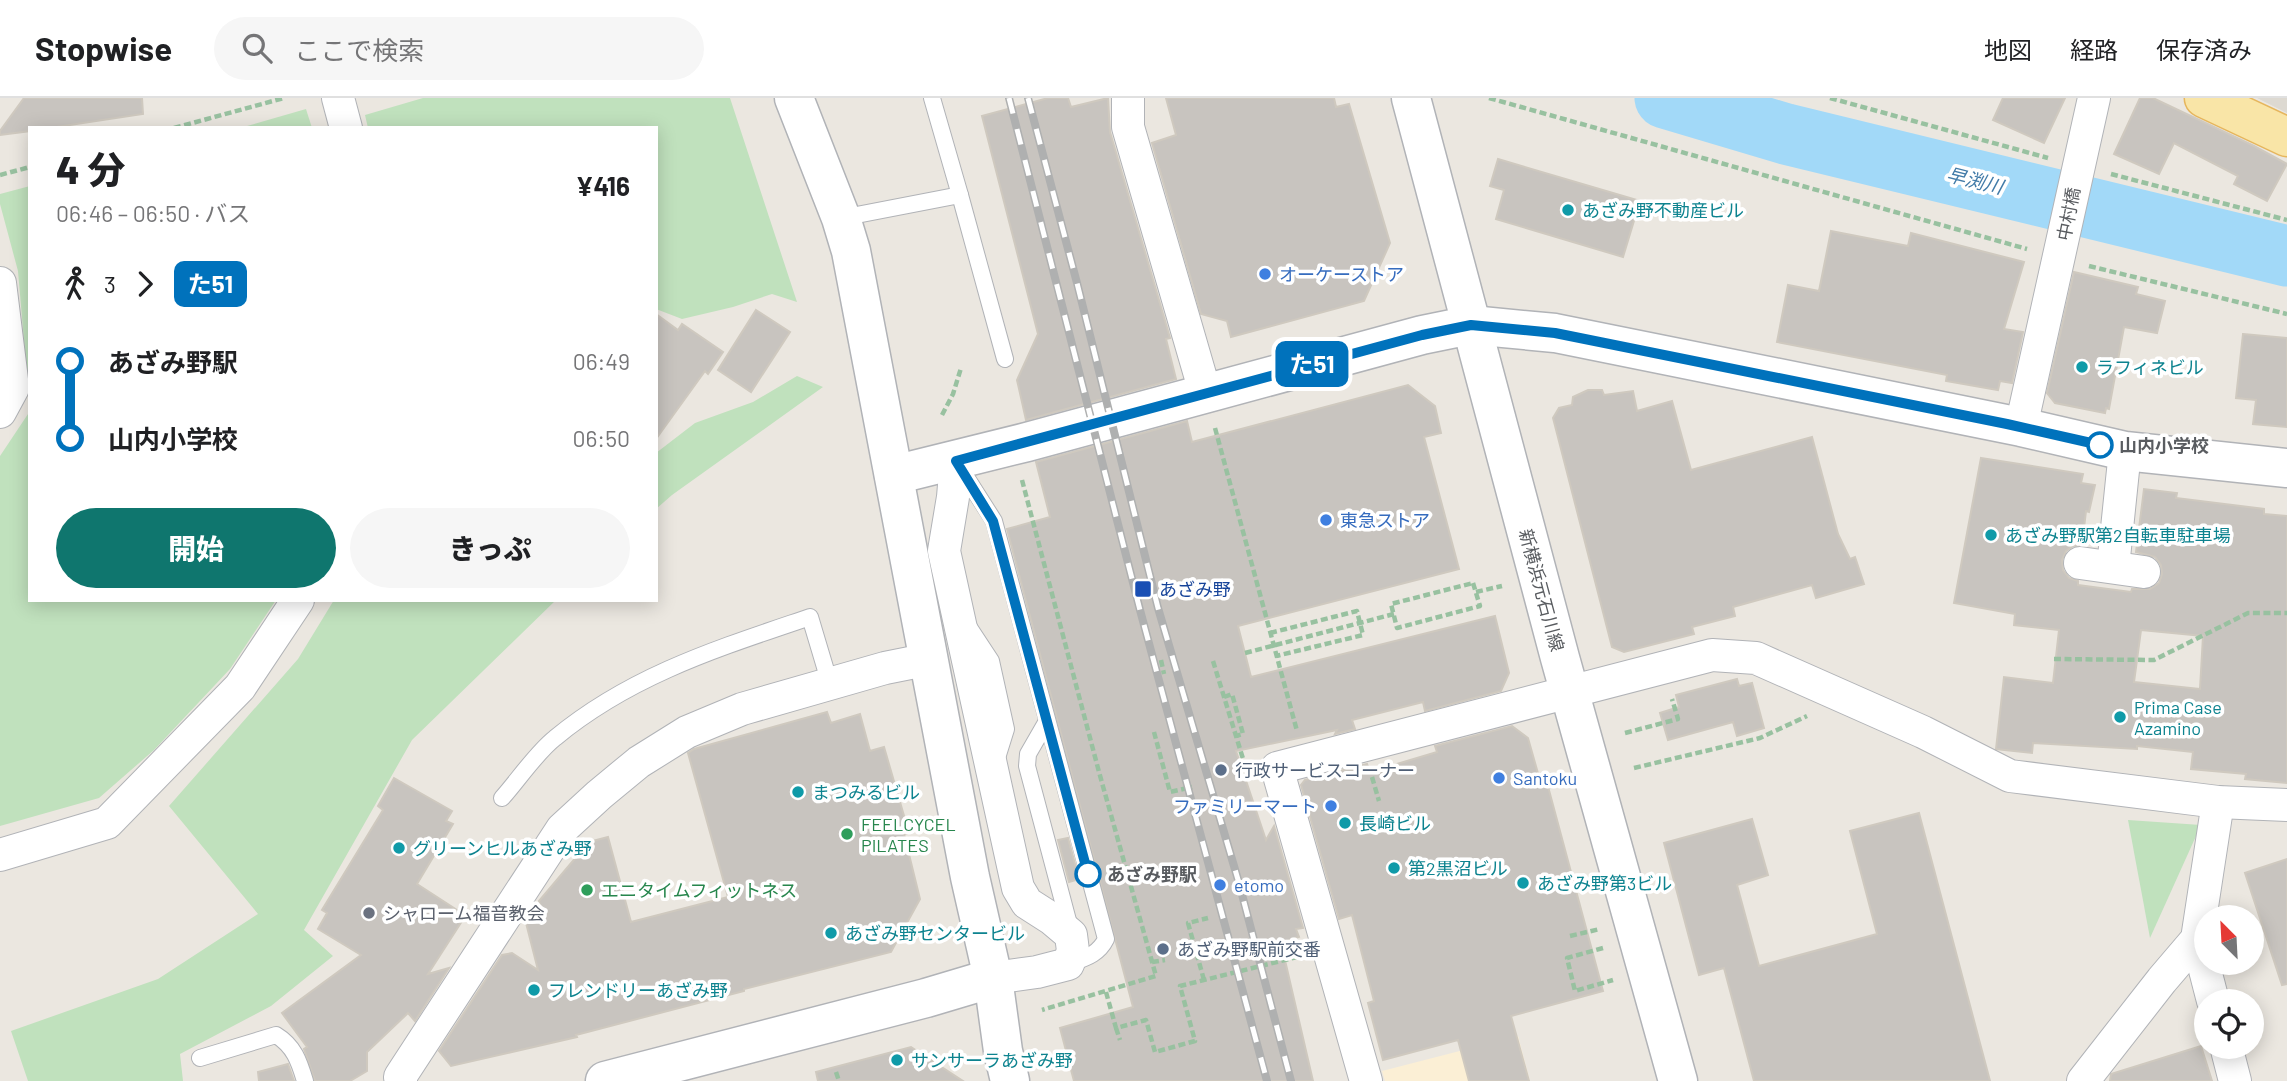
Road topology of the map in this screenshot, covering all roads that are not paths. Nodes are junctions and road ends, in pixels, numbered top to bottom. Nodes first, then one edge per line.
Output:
1 (338, 98) edge
2 (794, 98) edge
3 (932, 98) edge
4 (1128, 98) edge
5 (1411, 98) edge
6 (2094, 98) edge
7 (2204, 98) edge
8 (345, 126) edge
9 (2287, 137) edge
10 (960, 195) junction
11 (841, 218) junction
12 (0, 283) edge
13 (1471, 325) junction
14 (1005, 359) dead end
15 (1210, 407) junction
16 (0, 412) edge
17 (2021, 427) junction
18 (2125, 451) junction
19 (956, 461) junction
20 (2287, 468) edge
21 (894, 475) junction
22 (2080, 563) dead end
23 (2113, 567) junction
24 (2144, 572) dead end
25 (297, 602) edge
26 (930, 659) junction
27 (830, 684) junction
28 (1570, 692) junction
29 (1047, 721) junction
30 (502, 798) dead end
31 (2218, 802) junction
32 (2287, 805) edge
33 (0, 855) edge
34 (2202, 905) edge
35 (2194, 943) edge
36 (1070, 950) junction
37 (993, 978) junction
38 (200, 1058) dead end
39 (2229, 1059) edge
40 (305, 1081) edge
41 (401, 1081) edge
42 (606, 1081) edge
43 (1010, 1081) edge
44 (1366, 1081) edge
45 (1678, 1081) edge
46 (2083, 1081) edge
47 (2235, 1081) edge

1 - 8 street
2 - 11 street
3 - 10 lane
4 - 15 street
5 - 13 street, 新横浜元石川線
6 - 17 street, 中村橋
7 - 9 main road
10 - 11 lane
10 - 14 lane
11 - 21 street
12 - 16 street
13 - 15 street
13 - 17 street
13 - 28 street, 新横浜元石川線
15 - 19 street
17 - 18 street
18 - 20 street
18 - 23 street
19 - 21 street
19 - 29 lane
19 - 36 street
21 - 26 street
22 - 23 street
23 - 24 street
25 - 33 street
26 - 27 street
26 - 37 street
27 - 30 lane
27 - 41 street
28 - 31 street
28 - 44 street
28 - 45 street, 新横浜元石川線
29 - 36 lane
29 - 36 lane
31 - 32 street
31 - 34 street
35 - 46 street
36 - 37 street
37 - 42 street
37 - 43 street
38 - 40 lane
39 - 47 street

